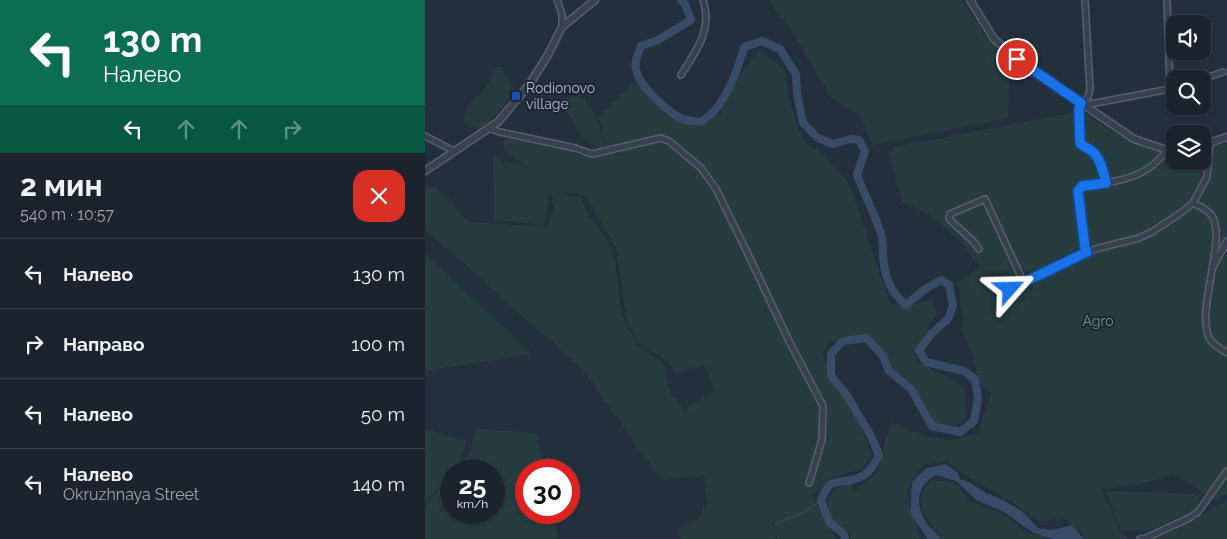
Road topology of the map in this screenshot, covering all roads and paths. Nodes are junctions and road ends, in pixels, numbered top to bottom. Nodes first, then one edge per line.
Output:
1 (557, 0) edge
2 (595, 0) edge
3 (703, 0) edge
4 (970, 0) edge
5 (1085, 0) edge
6 (1167, 0) edge
7 (562, 27) junction
8 (1172, 70) edge
9 (1223, 72) dead end
10 (681, 76) dead end
11 (1211, 76) edge
12 (1166, 89) edge
13 (1083, 104) junction
14 (488, 128) junction
15 (425, 136) edge
16 (1227, 137) edge
17 (1211, 143) edge
18 (1166, 150) edge
19 (454, 151) junction
20 (1166, 151) edge
21 (1208, 170) edge
22 (425, 171) edge
23 (1106, 183) junction
24 (1193, 203) junction
25 (1227, 241) edge
26 (979, 249) dead end
27 (1087, 252) junction
28 (1211, 272) junction
29 (1024, 283) junction
30 (1010, 289) dead end
31 (1227, 352) edge
32 (1227, 472) edge
33 (809, 482) dead end
34 (1140, 539) edge

1 - 7 street
2 - 7 street
3 - 10 street
4 - 13 street
5 - 13 street
6 - 8 street
7 - 14 street
9 - 11 street
12 - 13 street
13 - 18 street
13 - 23 street
14 - 19 street
14 - 33 street
15 - 19 street
16 - 17 street
19 - 22 street
20 - 23 street
21 - 24 street
23 - 27 street
24 - 27 street
24 - 28 street
25 - 28 street
26 - 29 street
27 - 29 street
28 - 31 street
29 - 30 street
32 - 34 street

